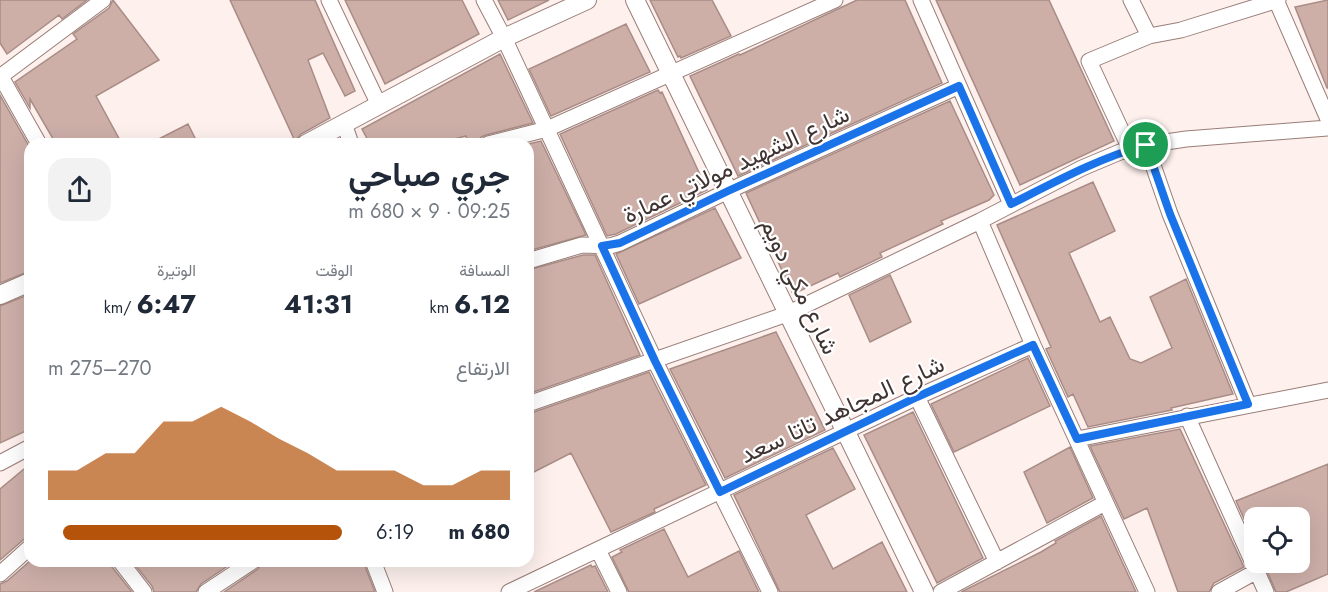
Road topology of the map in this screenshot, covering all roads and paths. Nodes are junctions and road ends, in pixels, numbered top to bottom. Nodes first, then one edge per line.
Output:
1 (103, 0) edge
2 (329, 0) edge
3 (484, 0) edge
4 (587, 0) edge
5 (635, 0) edge
6 (835, 0) edge
7 (921, 0) edge
8 (1131, 0) edge
9 (1277, 0) edge
10 (1149, 36) junction
11 (504, 38) junction
12 (0, 75) edge
13 (672, 75) junction
14 (959, 86) junction
15 (379, 105) junction
16 (1328, 119) edge
17 (344, 123) junction
18 (1328, 128) edge
19 (547, 129) junction
20 (36, 138) edge
21 (317, 138) edge
22 (349, 138) edge
23 (512, 138) edge
24 (1146, 145) junction
25 (1130, 149) junction
26 (728, 191) junction
27 (1011, 204) junction
28 (980, 221) junction
29 (602, 246) junction
30 (534, 259) edge
31 (24, 285) edge
32 (0, 295) edge
33 (787, 314) junction
34 (1033, 345) junction
35 (655, 361) junction
36 (1328, 390) edge
37 (917, 397) junction
38 (534, 402) edge
39 (1248, 404) junction
40 (1187, 416) junction
41 (846, 431) junction
42 (1077, 439) junction
43 (24, 450) edge
44 (0, 463) edge
45 (720, 492) junction
46 (1105, 503) junction
47 (1244, 542) edge
48 (598, 550) junction
49 (24, 553) edge
50 (997, 562) junction
51 (125, 567) edge
52 (244, 567) edge
53 (375, 567) edge
54 (1253, 573) edge
55 (1258, 573) edge
56 (0, 574) edge
57 (144, 592) edge
58 (206, 592) edge
59 (385, 592) edge
60 (509, 592) edge
61 (619, 592) edge
62 (770, 592) edge
63 (924, 592) edge
64 (941, 592) edge
65 (1147, 592) edge
66 (1219, 592) edge
67 (1266, 592) edge

1 - 12 street
2 - 15 street
3 - 11 street
4 - 11 street
5 - 13 street, شارع مكي دويم
6 - 13 street
7 - 14 street
8 - 10 street
9 - 10 street
9 - 16 street
10 - 25 street
11 - 15 street
11 - 19 street
12 - 20 street
13 - 19 street
13 - 26 street, شارع مكي دويم
14 - 26 street, شارع الشهيد مولاتي عمارة
14 - 27 street
15 - 17 street
17 - 21 street
17 - 22 street
18 - 24 street
19 - 23 street
19 - 29 street
24 - 25 street
24 - 39 street
25 - 27 street
26 - 29 street, شارع الشهيد مولاتي عمارة
26 - 33 street, شارع مكي دويم
27 - 28 street
28 - 33 street
28 - 34 street
29 - 30 street, شارع الشهيد مولاتي عمارة
29 - 35 street
31 - 32 street
33 - 35 street
33 - 41 street, شارع مكي دويم
34 - 37 street, شارع المجاهد تاتا سعد
34 - 42 street
35 - 38 street
35 - 45 street
36 - 39 street
37 - 41 street, شارع المجاهد تاتا سعد
37 - 50 street
39 - 40 street
40 - 42 street
40 - 47 street
41 - 45 street, شارع المجاهد تاتا سعد
41 - 63 street, شارع مكي دويم
42 - 46 street
43 - 44 street
45 - 48 street, شارع المجاهد تاتا سعد
45 - 62 street
46 - 50 street
46 - 65 street
48 - 60 street, شارع المجاهد تاتا سعد
48 - 61 street
49 - 56 street
50 - 64 street
51 - 57 street
52 - 58 street
53 - 59 street
54 - 66 street
55 - 67 street

